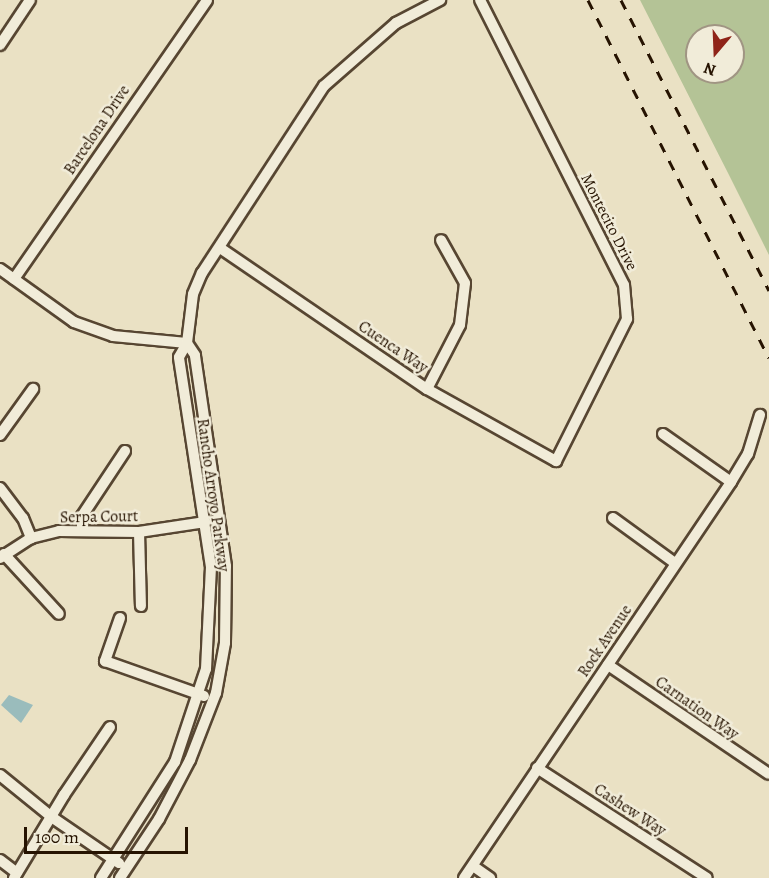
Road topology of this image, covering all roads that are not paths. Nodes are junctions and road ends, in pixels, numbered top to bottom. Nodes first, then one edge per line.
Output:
1 (30, 0) edge
2 (207, 0) edge
3 (440, 0) edge
4 (480, 0) edge
5 (0, 45) edge
6 (441, 240) dead end
7 (220, 248) junction
8 (0, 269) edge
9 (14, 279) junction
10 (186, 343) junction
11 (33, 389) dead end
12 (427, 389) junction
13 (760, 415) dead end
14 (663, 434) dead end
15 (0, 435) edge
16 (125, 451) dead end
17 (556, 461) joint
18 (731, 482) junction
19 (0, 488) edge
20 (613, 518) dead end
21 (205, 522) junction
22 (82, 531) junction
23 (139, 532) junction
24 (31, 538) junction
25 (2, 556) edge
26 (675, 563) junction
27 (141, 606) dead end
28 (58, 614) dead end
29 (120, 618) dead end
30 (608, 665) junction
31 (200, 694) junction
32 (213, 699) junction
33 (110, 728) dead end
34 (537, 768) junction
35 (769, 774) edge
36 (0, 776) edge
37 (52, 818) junction
38 (113, 859) junction
39 (0, 860) edge
40 (472, 866) junction
41 (126, 868) junction
42 (16, 875) edge
43 (101, 878) edge
44 (120, 878) edge
45 (464, 878) edge
46 (490, 878) edge
47 (707, 878) edge

1 - 5 street
2 - 9 street, Barcelona Drive
3 - 7 street, Rancho Arroyo Parkway
4 - 17 street, Montecito Drive
6 - 12 street
7 - 10 street, Rancho Arroyo Parkway
7 - 12 street, Cuenca Way
8 - 9 street
9 - 10 street
10 - 21 street, Rancho Arroyo Parkway
10 - 32 street, Rancho Arroyo Parkway
11 - 15 street
12 - 17 street, Cuenca Way
13 - 18 street, Rock Avenue
14 - 18 street
16 - 22 street
18 - 26 street, Rock Avenue
19 - 24 street
20 - 26 street
21 - 23 street, Serpa Court
21 - 31 street, Rancho Arroyo Parkway
22 - 23 street, Serpa Court
22 - 24 street, Serpa Court
23 - 27 street
24 - 25 street, Serpa Court
25 - 28 street
26 - 30 street, Rock Avenue
29 - 31 street
30 - 34 street, Rock Avenue
30 - 35 street, Carnation Way
31 - 32 street
31 - 38 street, Rancho Arroyo Parkway
32 - 41 street, Rancho Arroyo Parkway
33 - 37 street
34 - 40 street, Rock Avenue
34 - 47 street, Cashew Way
36 - 37 street
37 - 38 street
37 - 42 street
38 - 41 street
38 - 43 street, Rancho Arroyo Parkway
39 - 42 street
40 - 45 street, Rock Avenue
40 - 46 street
41 - 44 street, Rancho Arroyo Parkway

